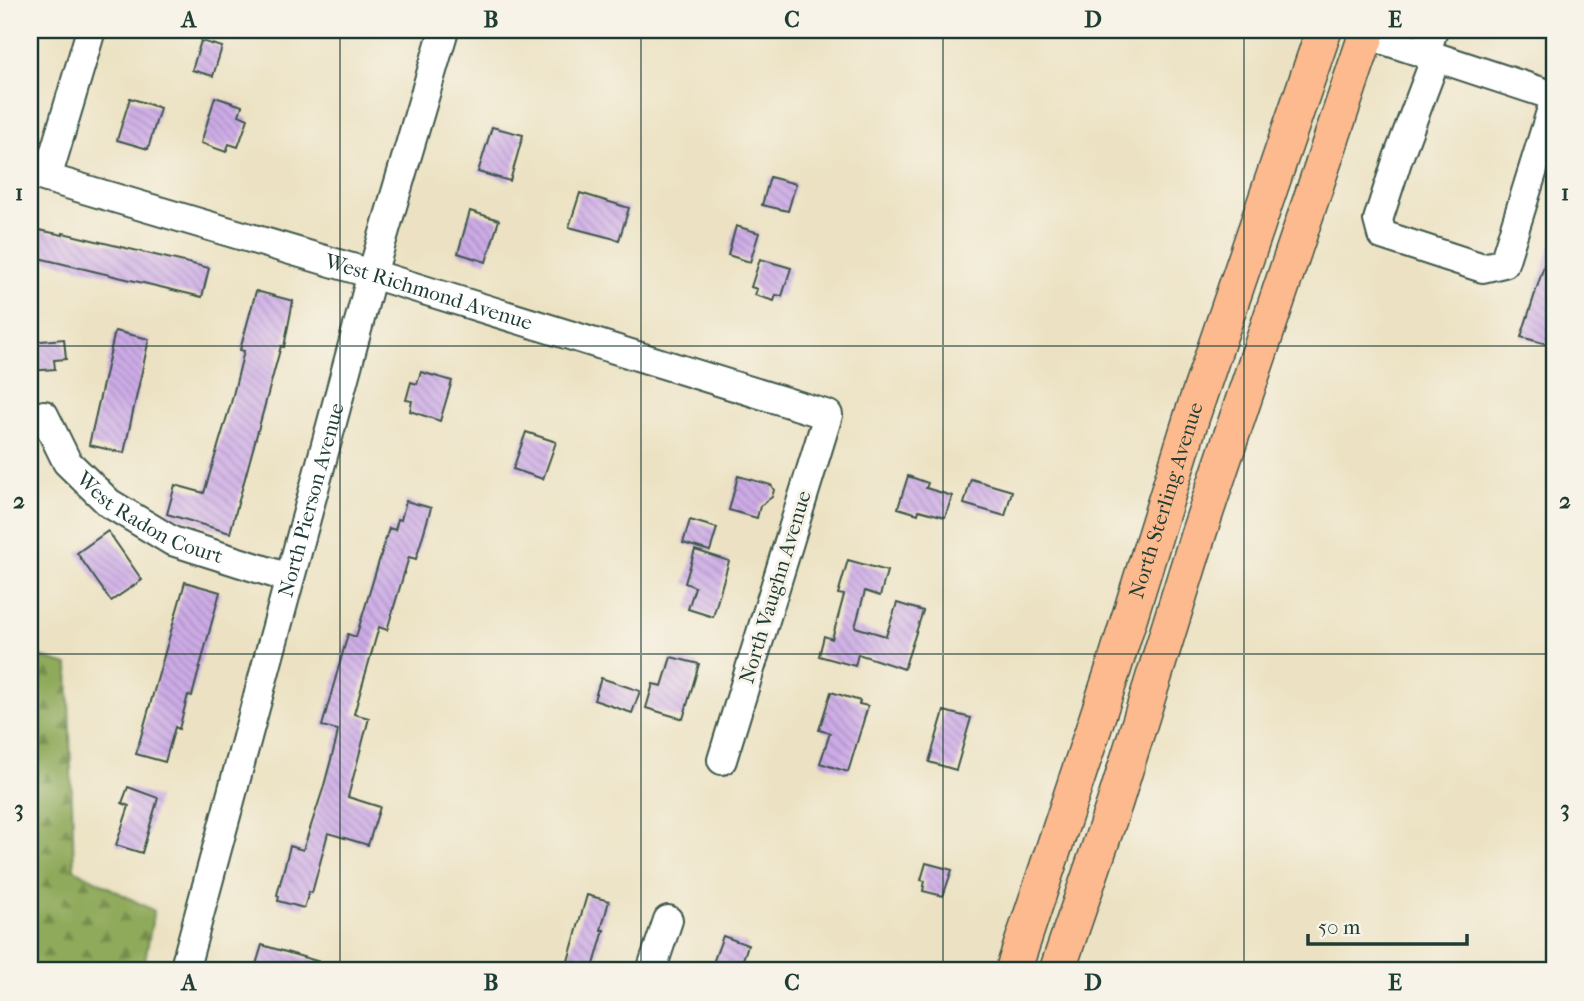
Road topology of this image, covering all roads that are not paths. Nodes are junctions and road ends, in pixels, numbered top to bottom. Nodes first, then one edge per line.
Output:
1 (91, 30) edge
2 (444, 30) edge
3 (1324, 30) edge
4 (1367, 32) edge
5 (1432, 47) edge
6 (1554, 96) edge
7 (1554, 102) edge
8 (39, 175) edge
9 (372, 274) junction
10 (44, 415) dead end
11 (828, 415) joint
12 (289, 578) junction
13 (722, 760) dead end
14 (668, 920) dead end
15 (184, 971) edge
16 (651, 971) edge
17 (1013, 971) edge
18 (1057, 971) edge

1 - 8 street
2 - 9 street, North Pierson Avenue
3 - 17 main road, North Sterling Avenue
4 - 5 street
4 - 18 main road, North Sterling Avenue
5 - 6 street
5 - 7 street
8 - 9 street, West Richmond Avenue
9 - 11 street, West Richmond Avenue
9 - 12 street, North Pierson Avenue
10 - 12 street, West Radon Court
11 - 13 street, North Vaughn Avenue
12 - 15 street, North Pierson Avenue
14 - 16 street

